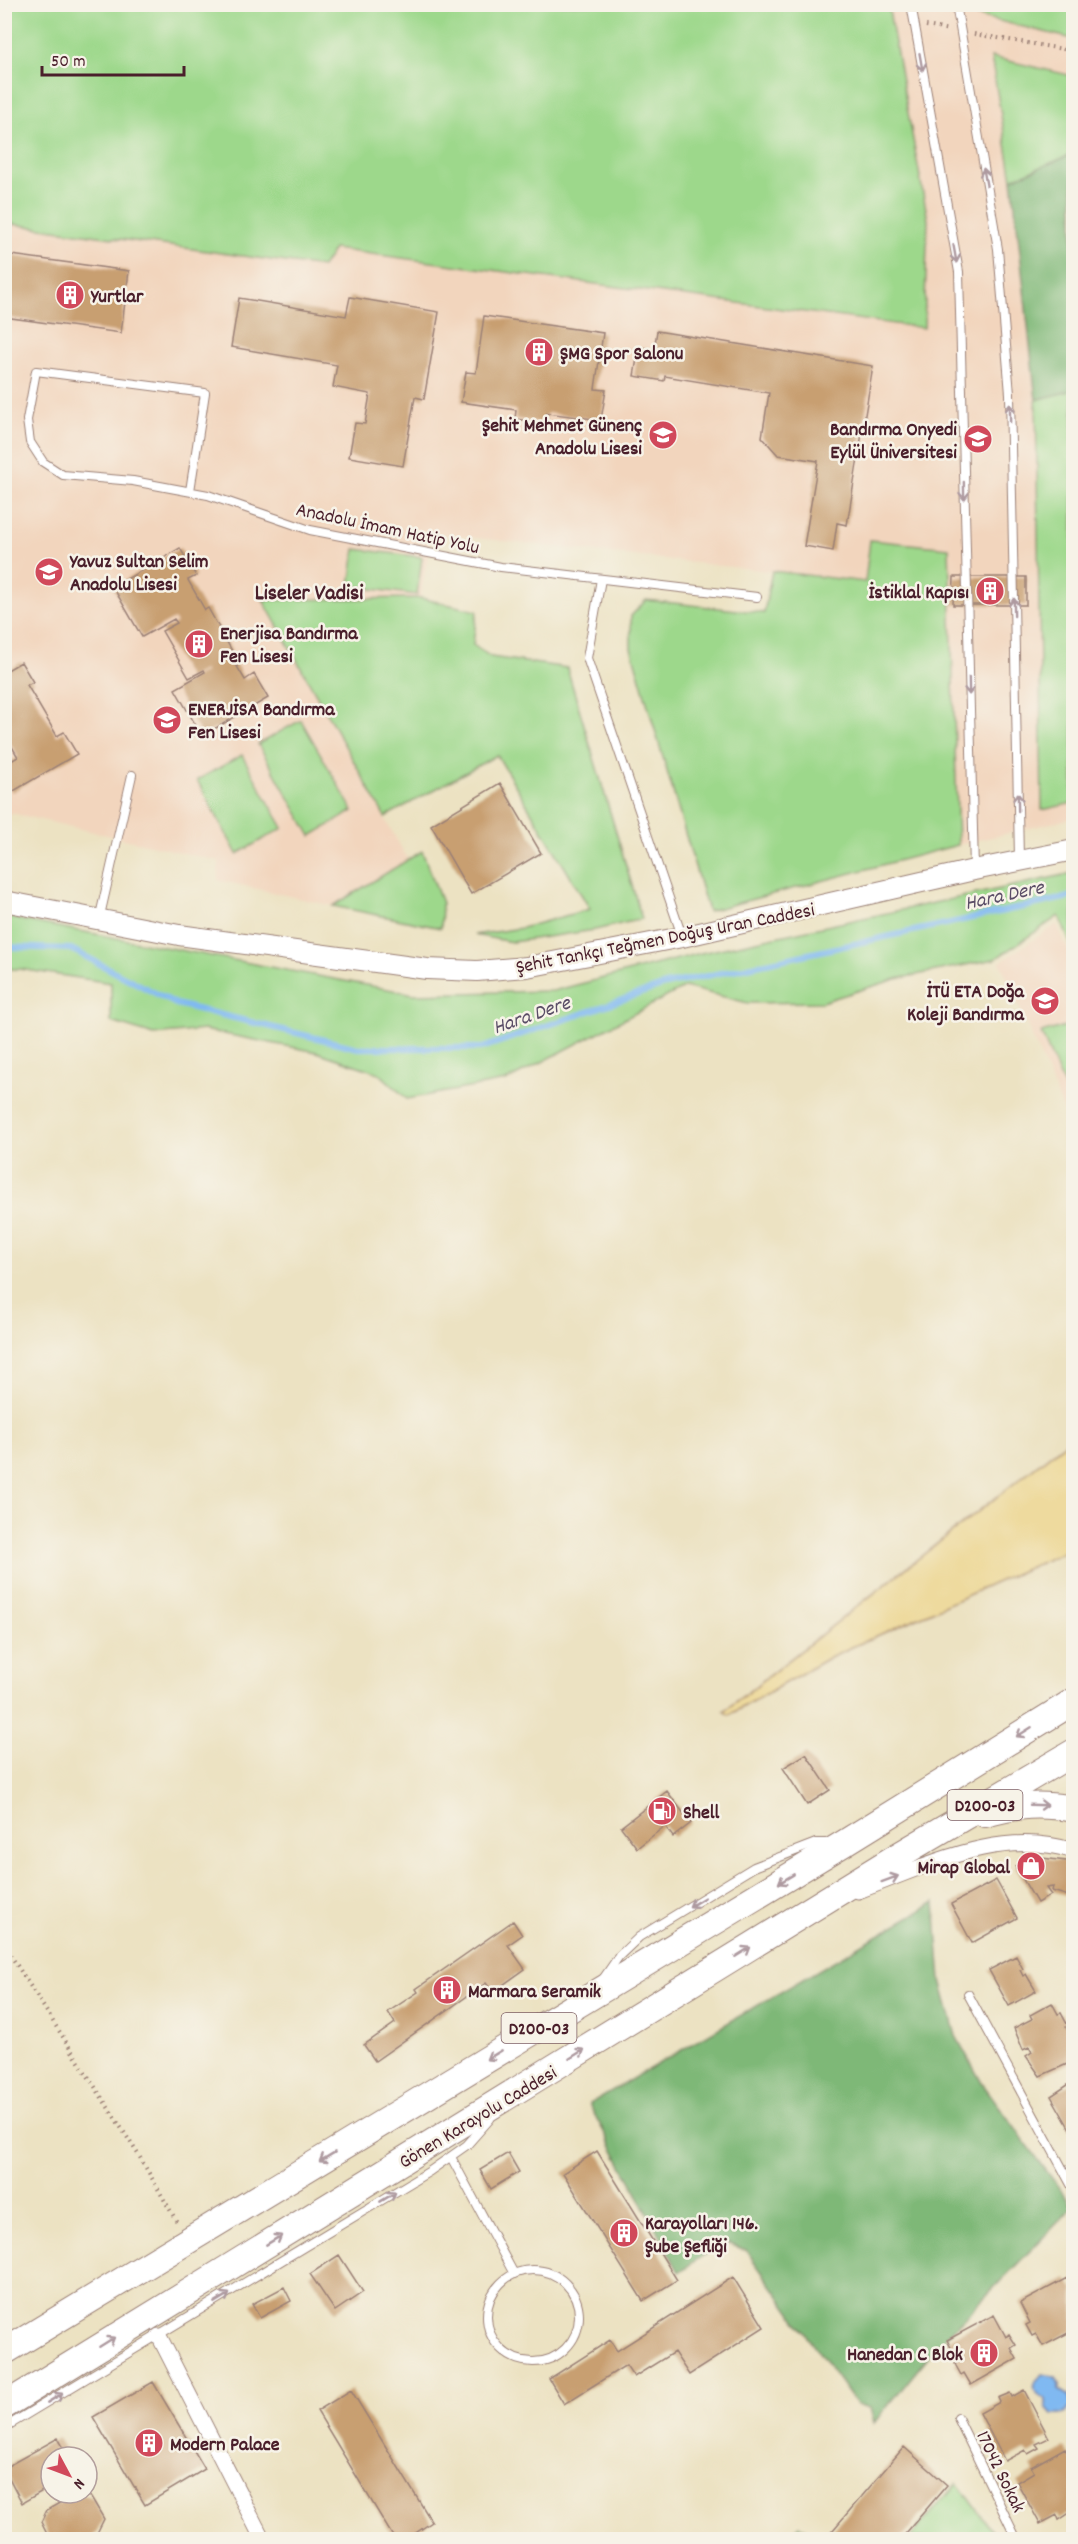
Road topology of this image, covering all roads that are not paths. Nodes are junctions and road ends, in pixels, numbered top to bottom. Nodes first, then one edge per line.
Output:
1 (911, 4) edge
2 (956, 4) edge
3 (190, 491) junction
4 (601, 579) junction
5 (757, 597) dead end
6 (132, 775) dead end
7 (1074, 850) edge
8 (1019, 861) junction
9 (974, 870) junction
10 (4, 901) edge
11 (99, 920) junction
12 (682, 937) junction
13 (1074, 1701) edge
14 (1074, 1740) edge
15 (1074, 1752) edge
16 (1074, 1809) edge
17 (942, 1830) junction
18 (1074, 1851) edge
19 (896, 1857) junction
20 (816, 1906) junction
21 (968, 1994) dead end
22 (510, 2096) junction
23 (450, 2157) junction
24 (1074, 2190) edge
25 (514, 2274) junction
26 (159, 2336) junction
27 (4, 2352) edge
28 (4, 2406) edge
29 (958, 2418) dead end
30 (4, 2428) edge
31 (263, 2540) edge
32 (1017, 2540) edge

1 -> 9 lane
8 -> 2 lane
3 - 3 lane, Anadolu İmam Hatip Yolu
3 - 4 lane, Anadolu İmam Hatip Yolu
4 - 5 lane, Anadolu İmam Hatip Yolu
4 - 12 lane
6 - 11 lane
7 - 8 street, Şehit Tankçı Teğmen Doğuş Uran Caddesi
8 - 9 street, Şehit Tankçı Teğmen Doğuş Uran Caddesi
9 - 12 street, Şehit Tankçı Teğmen Doğuş Uran Caddesi
10 - 11 street, Şehit Tankçı Teğmen Doğuş Uran Caddesi
11 - 12 street, Şehit Tankçı Teğmen Doğuş Uran Caddesi
13 -> 27 highway, D200-03
14 - 19 street
15 - 17 highway, Gönen Karayolu Caddesi / D200-03
17 -> 16 highway
17 - 19 highway, Gönen Karayolu Caddesi / D200-03
20 -> 18 street
19 - 20 highway, Gönen Karayolu Caddesi / D200-03
22 -> 20 highway, Gönen Karayolu Caddesi / D200-03
21 - 24 lane
22 - 23 lane
28 -> 22 highway, Gönen Karayolu Caddesi / D200-03
23 - 25 lane
26 -> 23 lane
25 - 25 lane
30 -> 26 lane
26 - 31 street
29 - 32 lane, 17042 Sokak

